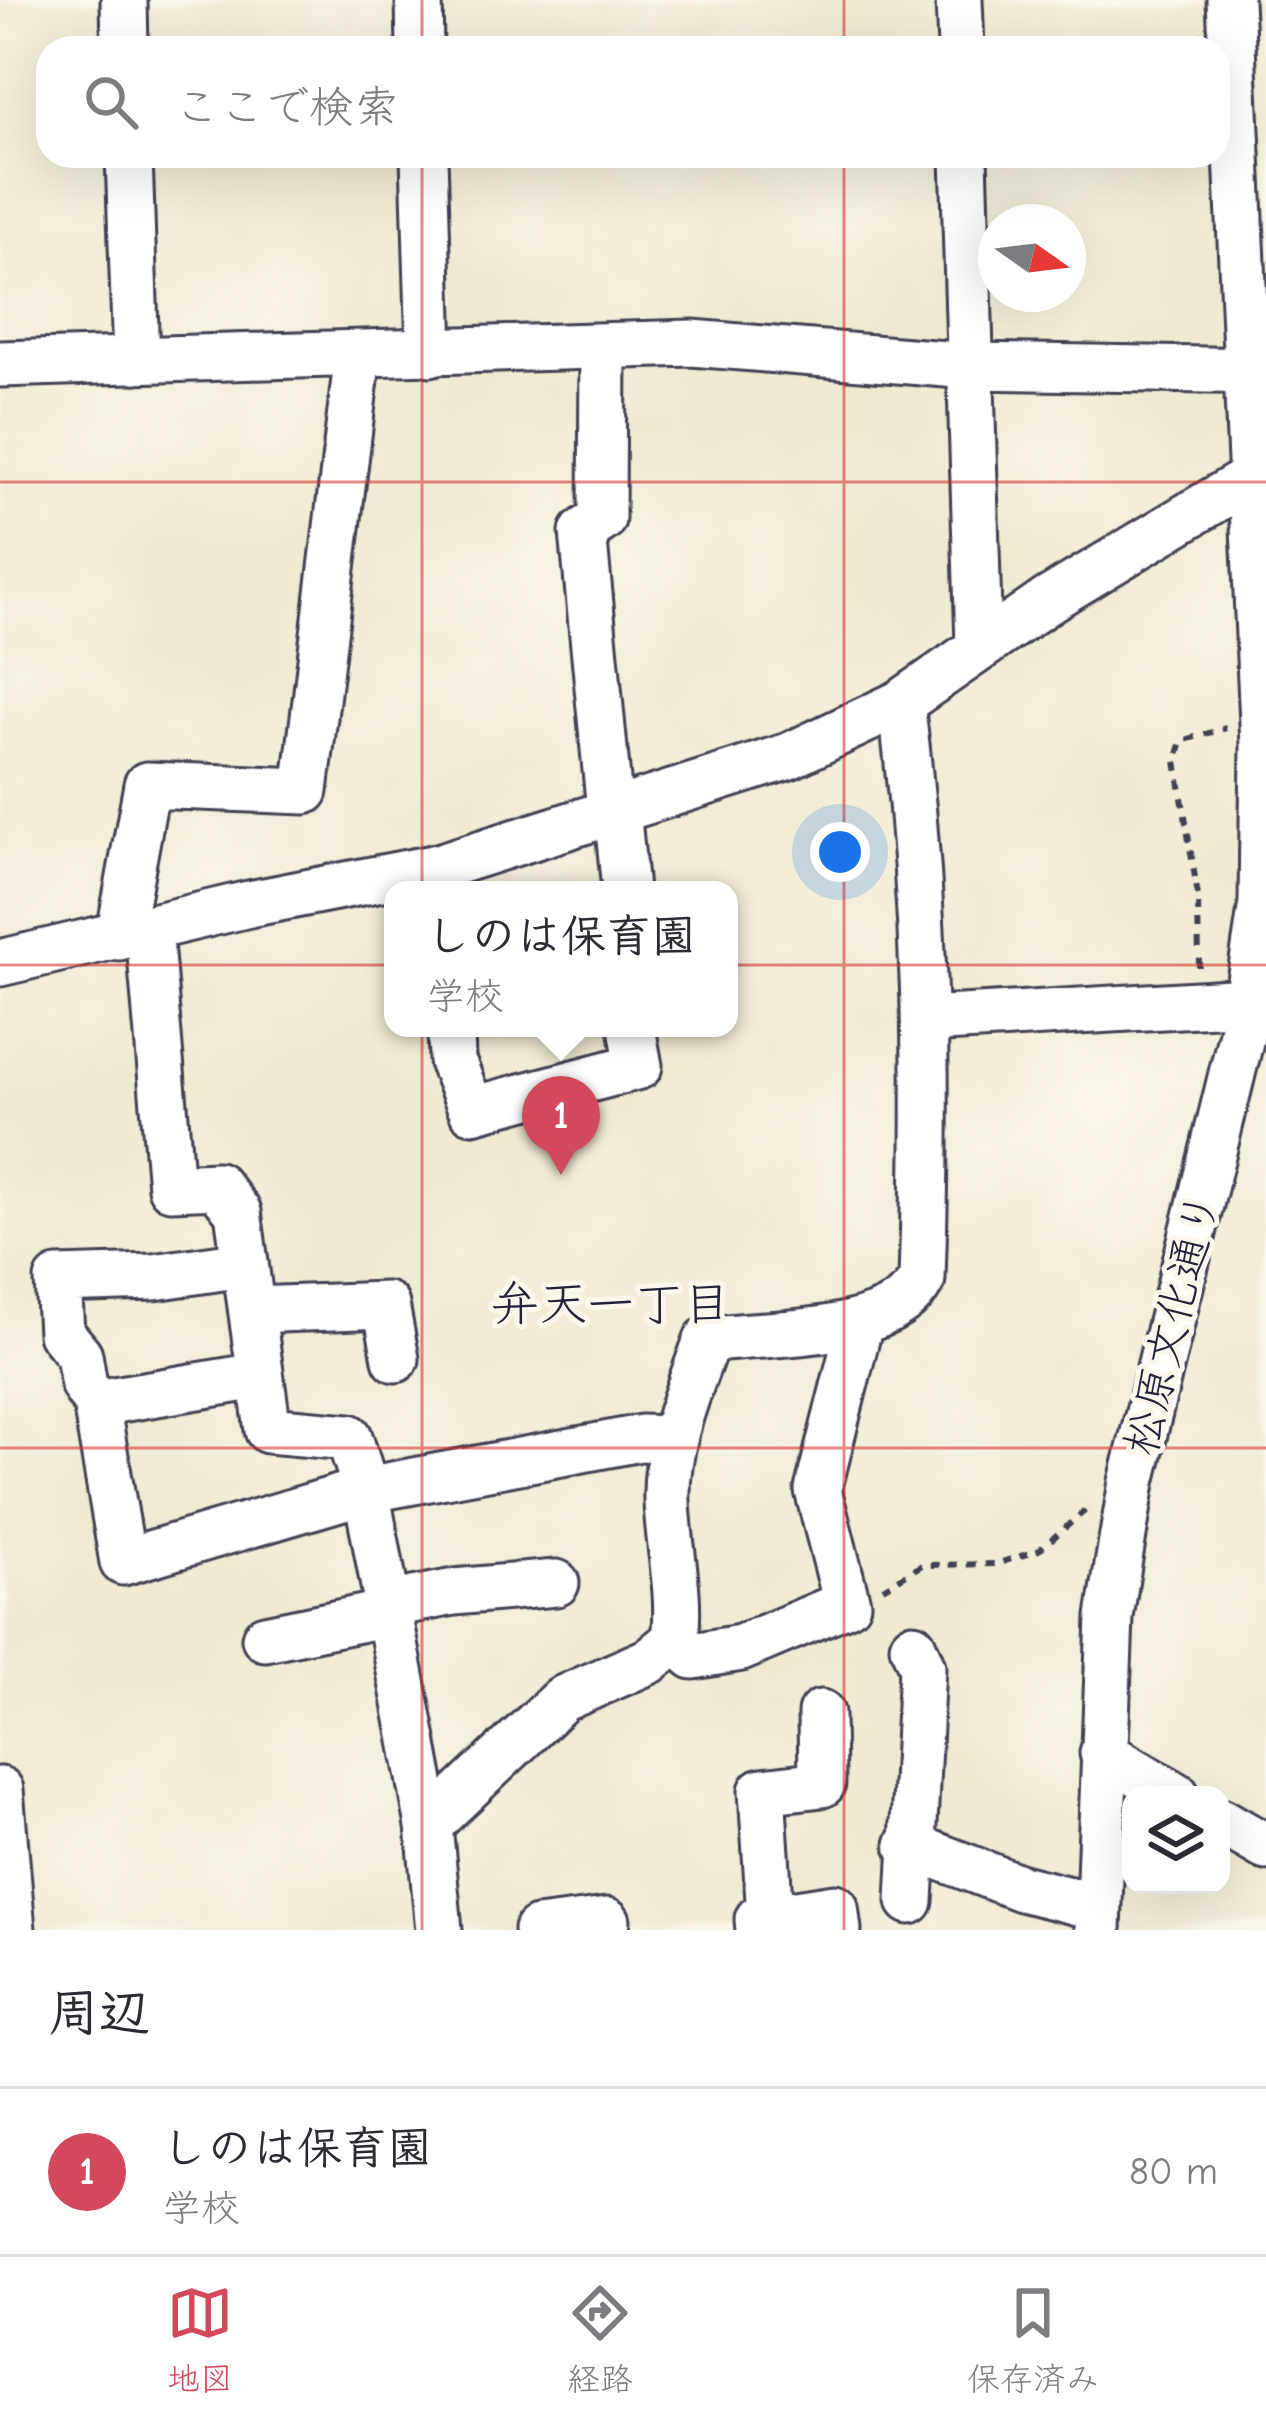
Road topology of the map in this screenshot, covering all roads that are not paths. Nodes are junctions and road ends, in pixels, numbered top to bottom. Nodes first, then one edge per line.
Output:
1 (124, 0) edge
2 (419, 0) edge
3 (959, 0) edge
4 (1230, 0) edge
5 (125, 36) edge
6 (420, 36) edge
7 (960, 36) edge
8 (1229, 36) edge
9 (1230, 143) edge
10 (129, 168) edge
11 (424, 168) edge
12 (964, 168) edge
13 (603, 346) junction
14 (430, 353) junction
15 (358, 354) junction
16 (136, 360) junction
17 (0, 364) edge
18 (970, 366) junction
19 (1257, 372) edge
20 (1259, 472) edge
21 (979, 646) junction
22 (902, 703) junction
23 (614, 810) junction
24 (440, 879) edge
25 (624, 881) edge
26 (384, 886) edge
27 (134, 934) junction
28 (0, 963) edge
29 (1248, 1001) junction
30 (927, 1020) junction
31 (451, 1037) edge
32 (634, 1037) edge
33 (243, 1264) junction
34 (252, 1310) junction
35 (860, 1323) junction
36 (396, 1359) dead end
37 (258, 1376) junction
38 (96, 1403) junction
39 (674, 1439) junction
40 (366, 1490) junction
41 (556, 1583) dead end
42 (387, 1609) junction
43 (266, 1638) dead end
44 (675, 1640) junction
45 (914, 1646) dead end
46 (820, 1713) dead end
47 (1103, 1753) junction
48 (1160, 1786) edge
49 (0, 1790) edge
50 (430, 1826) junction
51 (1230, 1826) edge
52 (909, 1845) junction
53 (1266, 1847) edge
54 (910, 1901) dead end
55 (1098, 1919) edge
56 (607, 1921) dead end
57 (765, 1923) edge
58 (12, 1930) edge
59 (439, 1930) edge
60 (537, 1930) edge
61 (838, 1930) edge

1 - 5 street
2 - 6 street
3 - 7 street
4 - 8 street, 松原文化通り
9 - 19 street, 松原文化通り
10 - 16 street
11 - 14 street
12 - 18 street
13 - 14 street
13 - 18 street
13 - 23 street
14 - 15 street
15 - 16 street
15 - 27 street
16 - 17 street
18 - 19 street
18 - 21 street
19 - 20 street, 松原文化通り
20 - 21 street
20 - 29 street, 松原文化通り
21 - 22 street
22 - 23 street
22 - 30 street
23 - 24 street
23 - 25 street
26 - 27 street
27 - 28 street
27 - 33 street
29 - 30 street
29 - 47 street, 松原文化通り
30 - 35 street
31 - 32 street
33 - 34 street
33 - 38 street
34 - 36 street
34 - 37 street
35 - 39 street
35 - 44 street
37 - 38 street
37 - 40 street
38 - 40 street
39 - 40 street
39 - 44 street
40 - 42 street
41 - 42 street
42 - 43 street
42 - 50 street
44 - 50 street
45 - 52 street
46 - 57 street
47 - 48 street
47 - 55 street, 松原文化通り
49 - 58 street
50 - 59 street
51 - 53 street
52 - 54 street
52 - 55 street
56 - 60 street
57 - 61 street

